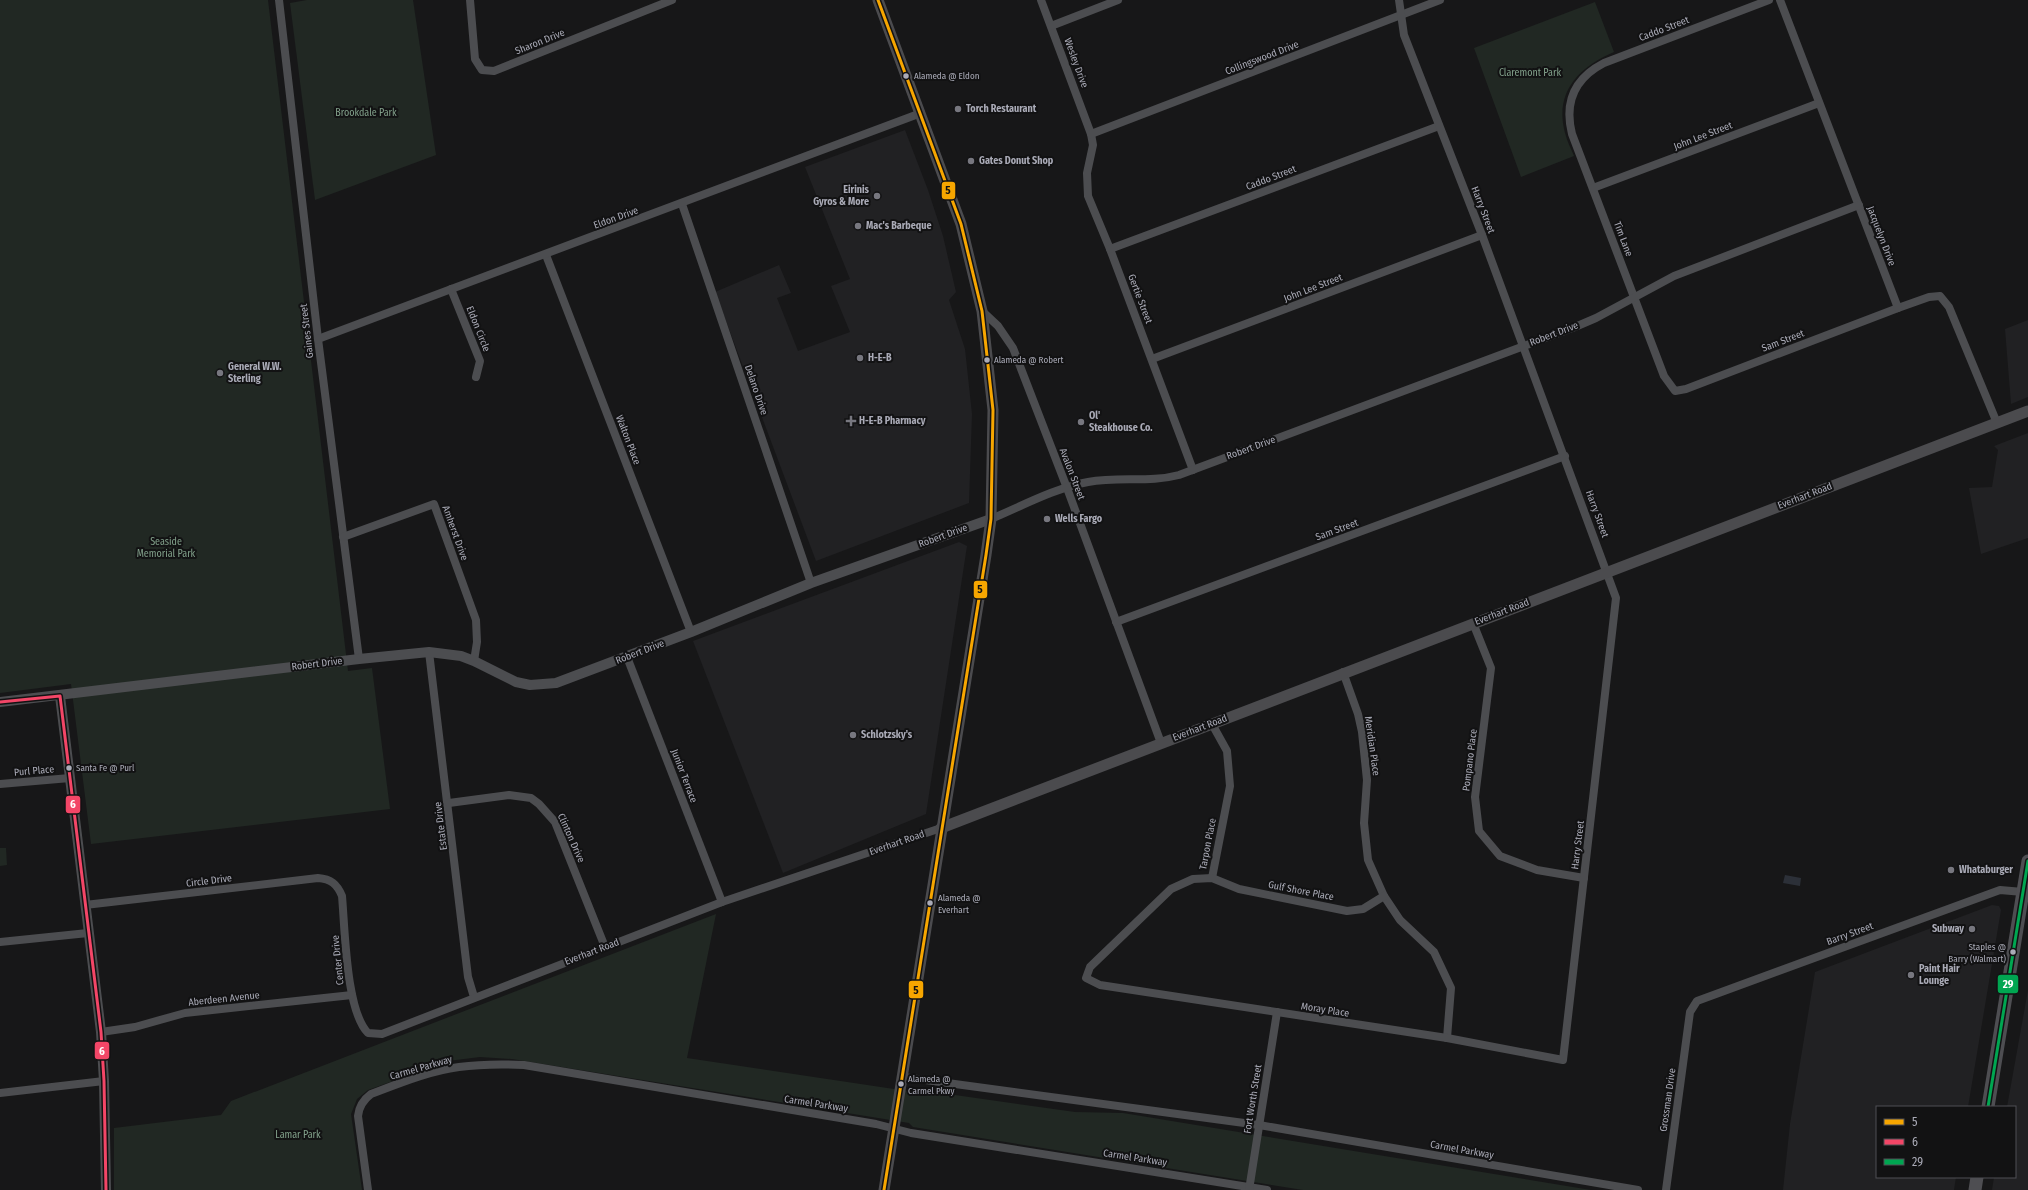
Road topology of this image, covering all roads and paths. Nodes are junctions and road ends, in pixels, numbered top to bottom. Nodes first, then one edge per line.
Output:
1 (279, 0) edge
2 (470, 0) edge
3 (672, 0) edge
4 (878, 0) edge
5 (1041, 0) edge
6 (1118, 0) edge
7 (1399, 0) edge
8 (1440, 0) edge
9 (1770, 0) edge
10 (1780, 0) edge
11 (1400, 16) junction
12 (1051, 26) junction
13 (1575, 90) joint
14 (1819, 103) junction
15 (920, 113) junction
16 (1439, 126) junction
17 (1091, 134) junction
18 (1593, 188) junction
19 (682, 204) junction
20 (1859, 205) junction
21 (1482, 235) junction
22 (1110, 249) junction
23 (546, 255) junction
24 (451, 289) junction
25 (1635, 298) junction
26 (1898, 308) junction
27 (982, 311) junction
28 (318, 339) junction
29 (1523, 346) junction
30 (1152, 359) junction
31 (476, 377) dead end
32 (1674, 391) joint
33 (2028, 411) edge
34 (1997, 423) junction
35 (1565, 456) junction
36 (1193, 470) junction
37 (1067, 488) junction
38 (991, 519) junction
39 (343, 537) junction
40 (1608, 571) junction
41 (811, 583) junction
42 (1116, 622) junction
43 (1473, 623) junction
44 (691, 632) junction
45 (429, 652) junction
46 (627, 657) junction
47 (359, 659) junction
48 (474, 661) junction
49 (1343, 672) junction
50 (60, 696) junction
51 (0, 702) edge
52 (1212, 724) junction
53 (1161, 743) junction
54 (70, 778) junction
55 (0, 784) edge
56 (448, 803) junction
57 (941, 828) junction
58 (2028, 861) edge
59 (1212, 878) junction
60 (1584, 878) junction
61 (334, 883) joint
62 (2023, 892) junction
63 (1384, 896) junction
64 (722, 902) junction
65 (86, 906) junction
66 (88, 933) junction
67 (0, 942) edge
68 (605, 947) junction
69 (1086, 978) joint
70 (352, 995) junction
71 (474, 997) junction
72 (1277, 1012) junction
73 (1690, 1012) joint
74 (101, 1032) junction
75 (368, 1033) joint
76 (1447, 1038) junction
77 (1563, 1060) joint
78 (903, 1077) junction
79 (104, 1080) junction
80 (0, 1093) edge
81 (1988, 1106) edge
82 (1259, 1125) junction
83 (894, 1128) junction
84 (1977, 1178) edge
85 (1250, 1189) edge
86 (106, 1190) edge
87 (368, 1190) edge
88 (884, 1190) edge
89 (1268, 1190) edge
90 (1638, 1190) edge
91 (1666, 1190) edge
92 (1975, 1190) edge

1 - 28 street, Gaines Street
2 - 3 street, Sharon Drive
4 - 15 main road
5 - 12 street, Wesley Drive
6 - 12 street
7 - 11 street, Harry Street
8 - 11 street, Collingswood Drive
9 - 13 street, Caddo Street
10 - 14 street, Jacquelyn Drive
11 - 16 street, Harry Street
11 - 17 street, Collingswood Drive
12 - 17 street, Wesley Drive
13 - 18 street, Tim Lane
14 - 18 street, John Lee Street
14 - 20 street, Jacquelyn Drive
15 - 19 street, Eldon Drive
15 - 27 main road
16 - 21 street, Harry Street
16 - 22 street, Caddo Street
17 - 22 street, Gertie Street
18 - 25 street, Tim Lane
19 - 23 street, Eldon Drive
19 - 41 street, Delano Drive
20 - 25 street, Robert Drive
20 - 26 street, Jacquelyn Drive
21 - 29 street, Harry Street
21 - 30 street, John Lee Street
22 - 30 street, Gertie Street
23 - 24 street, Eldon Drive
23 - 44 street, Walton Place
24 - 28 street, Eldon Drive
24 - 31 street, Eldon Circle
25 - 29 street, Robert Drive
25 - 32 street, Tim Lane
26 - 32 street, Sam Street
26 - 34 street
27 - 37 street, Avalon Street
27 - 38 main road
28 - 39 street, Gaines Street
29 - 35 street, Harry Street
29 - 36 street, Robert Drive
30 - 36 street, Gertie Street
33 - 34 main road, Everhart Road
34 - 40 main road, Everhart Road
35 - 40 street, Harry Street
35 - 42 street, Sam Street
36 - 37 street, Robert Drive
37 - 38 street, Robert Drive
37 - 42 street, Avalon Street
38 - 41 street, Robert Drive
38 - 57 main road
39 - 47 street, Gaines Street
39 - 48 street, Amherst Drive
40 - 43 main road, Everhart Road
40 - 60 street, Harry Street
41 - 44 street, Robert Drive
42 - 53 street, Avalon Street
43 - 49 main road, Everhart Road
43 - 60 street, Pompano Place
44 - 46 street, Robert Drive
45 - 47 street, Robert Drive
45 - 48 street, Robert Drive
45 - 56 street, Estate Drive
46 - 48 street, Robert Drive
46 - 64 street, Junior Terrace
47 - 50 street, Robert Drive
49 - 52 main road, Everhart Road
49 - 63 street, Meridian Place
50 - 51 street, Robert Drive
50 - 54 street
52 - 53 main road, Everhart Road
52 - 59 street, Tarpon Place
53 - 57 main road, Everhart Road
54 - 55 street, Purl Place
54 - 65 street
56 - 68 street, Clinton Drive
56 - 71 street, Estate Drive
57 - 64 street, Everhart Road
57 - 78 main road
58 - 62 main road
59 - 63 street, Gulf Shore Place
59 - 69 street, Tarpon Place
60 - 77 street, Harry Street
61 - 65 street, Circle Drive
61 - 70 street, Center Drive
62 - 73 street, Barry Street
62 - 81 main road
63 - 76 street, Meridian Place
64 - 68 street, Everhart Road
65 - 66 street
66 - 67 street
66 - 74 street
68 - 71 street, Everhart Road
69 - 72 street, Moray Place
70 - 74 street, Aberdeen Avenue
70 - 75 street, Center Drive
71 - 75 street, Everhart Road
72 - 76 street, Moray Place
72 - 82 street, Fort Worth Street
73 - 91 street, Grossman Drive
74 - 79 street
76 - 77 street, Moray Place
78 - 82 street, Carmel Parkway
78 - 83 main road
79 - 80 street
79 - 86 street
82 - 85 street, Fort Worth Street
82 - 90 street, Carmel Parkway
83 - 85 street, Carmel Parkway
83 - 87 street, Carmel Parkway
83 - 88 main road
84 - 92 main road
85 - 89 street, Carmel Parkway

